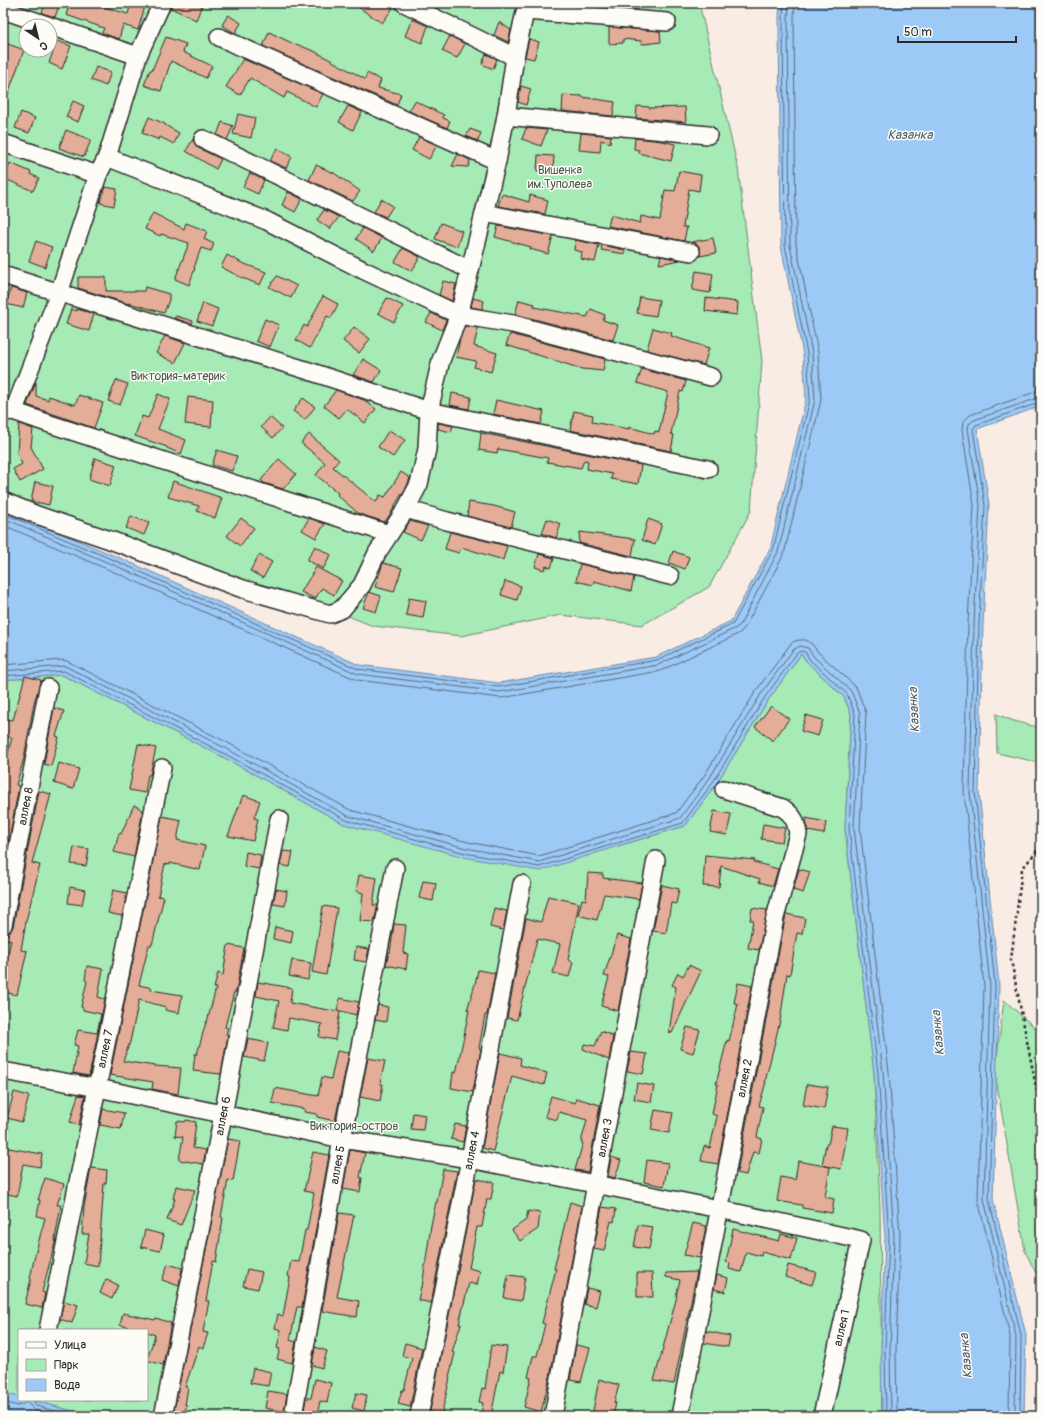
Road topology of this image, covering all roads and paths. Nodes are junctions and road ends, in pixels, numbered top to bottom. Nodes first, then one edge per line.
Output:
1 (162, 3) edge
2 (404, 3) edge
3 (527, 7) edge
4 (3, 10) edge
5 (667, 22) dead end
6 (219, 37) dead end
7 (138, 56) junction
8 (515, 57) junction
9 (506, 116) junction
10 (708, 135) dead end
11 (203, 139) dead end
12 (3, 143) edge
13 (107, 157) junction
14 (496, 161) junction
15 (98, 176) junction
16 (484, 213) junction
17 (691, 252) dead end
18 (470, 270) junction
19 (3, 275) edge
20 (59, 293) junction
21 (459, 315) junction
22 (711, 377) dead end
23 (8, 411) edge
24 (429, 412) junction
25 (708, 469) dead end
26 (3, 501) edge
27 (406, 509) junction
28 (389, 534) junction
29 (670, 576) dead end
30 (48, 688) dead end
31 (162, 768) dead end
32 (724, 789) dead end
33 (279, 819) dead end
34 (1041, 846) edge
35 (656, 860) dead end
36 (396, 868) dead end
37 (522, 884) dead end
38 (3, 925) edge
39 (3, 1071) edge
40 (98, 1088) junction
41 (1041, 1112) edge
42 (223, 1115) junction
43 (342, 1139) junction
44 (470, 1159) junction
45 (596, 1184) junction
46 (719, 1209) junction
47 (48, 1329) edge
48 (164, 1412) dead end
49 (293, 1416) edge
50 (419, 1416) edge
51 (553, 1416) edge
52 (680, 1416) edge
53 (822, 1416) edge

1 - 7 lane
2 - 8 lane
3 - 5 lane
3 - 8 lane
4 - 7 lane
6 - 14 lane
7 - 13 lane
8 - 9 lane
9 - 10 lane
9 - 14 lane
11 - 18 lane
12 - 15 lane
13 - 15 lane
13 - 21 lane
14 - 16 lane
15 - 20 lane
16 - 17 lane
16 - 18 lane
18 - 21 lane
19 - 20 lane
20 - 23 lane
20 - 24 lane
21 - 22 lane
21 - 24 lane
23 - 28 lane
24 - 25 lane
24 - 27 lane
26 - 28 lane
27 - 28 lane
27 - 29 lane
30 - 38 lane, аллея 8
31 - 40 lane, аллея 7
32 - 46 lane, аллея 2
33 - 42 lane, аллея 6
34 - 41 path
35 - 45 lane, аллея 3
36 - 43 lane, аллея 5
37 - 44 lane, аллея 4
39 - 40 lane
40 - 42 lane
40 - 47 lane, аллея 7
42 - 43 lane
42 - 48 lane, аллея 6
43 - 44 lane
43 - 49 lane, аллея 5
44 - 45 lane
44 - 50 lane, аллея 4
45 - 46 lane
45 - 51 lane, аллея 3
46 - 52 lane, аллея 2
46 - 53 lane, аллея 1

